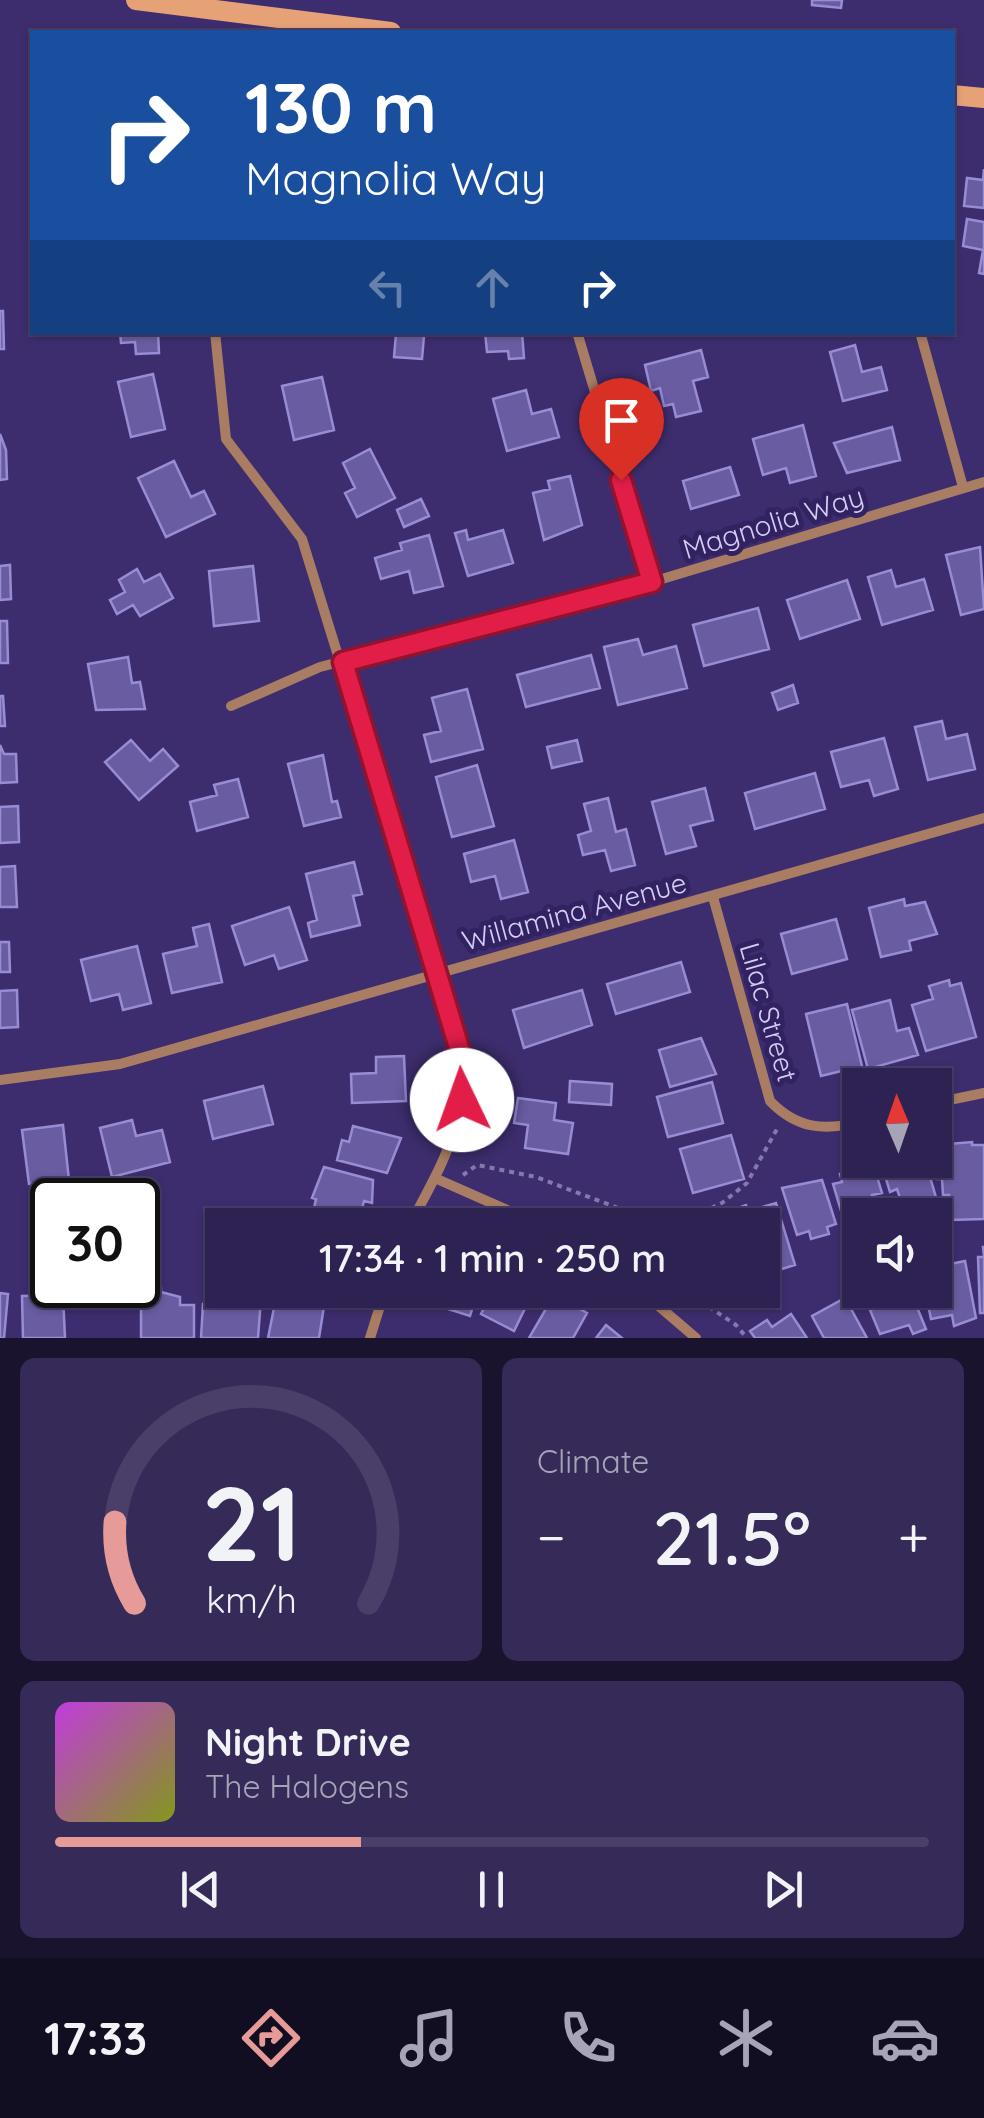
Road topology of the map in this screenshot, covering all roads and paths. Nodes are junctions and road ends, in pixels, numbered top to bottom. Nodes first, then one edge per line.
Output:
1 (136, 0) edge
2 (375, 30) edge
3 (955, 95) edge
4 (984, 98) edge
5 (215, 335) edge
6 (578, 335) edge
7 (921, 335) edge
8 (984, 482) edge
9 (963, 487) junction
10 (652, 582) junction
11 (343, 662) junction
12 (231, 706) dead end
13 (984, 818) edge
14 (713, 897) junction
15 (438, 972) junction
16 (0, 1080) edge
17 (984, 1093) edge
18 (952, 1100) edge
19 (786, 1117) junction
20 (842, 1124) edge
21 (437, 1179) junction
22 (456, 1187) junction
23 (420, 1208) edge
24 (503, 1208) edge
25 (624, 1208) edge
26 (711, 1208) edge
27 (379, 1308) edge
28 (661, 1308) edge
29 (713, 1308) edge
30 (370, 1338) edge
31 (696, 1338) edge
32 (747, 1338) edge

1 - 2 main road
3 - 4 main road
5 - 11 street
6 - 10 street
7 - 9 street
8 - 9 street, Magnolia Way
9 - 10 street, Magnolia Way
10 - 11 street, Magnolia Way
11 - 12 street, Magnolia Way
11 - 15 street
13 - 14 street, Willamina Avenue
14 - 15 street, Willamina Avenue
14 - 19 street, Lilac Street
15 - 16 street, Willamina Avenue
15 - 21 street
17 - 18 street
19 - 20 street, Lilac Street
19 - 26 path
21 - 22 street
21 - 23 street
22 - 24 street
22 - 25 path
27 - 30 street
28 - 31 street
29 - 32 path

